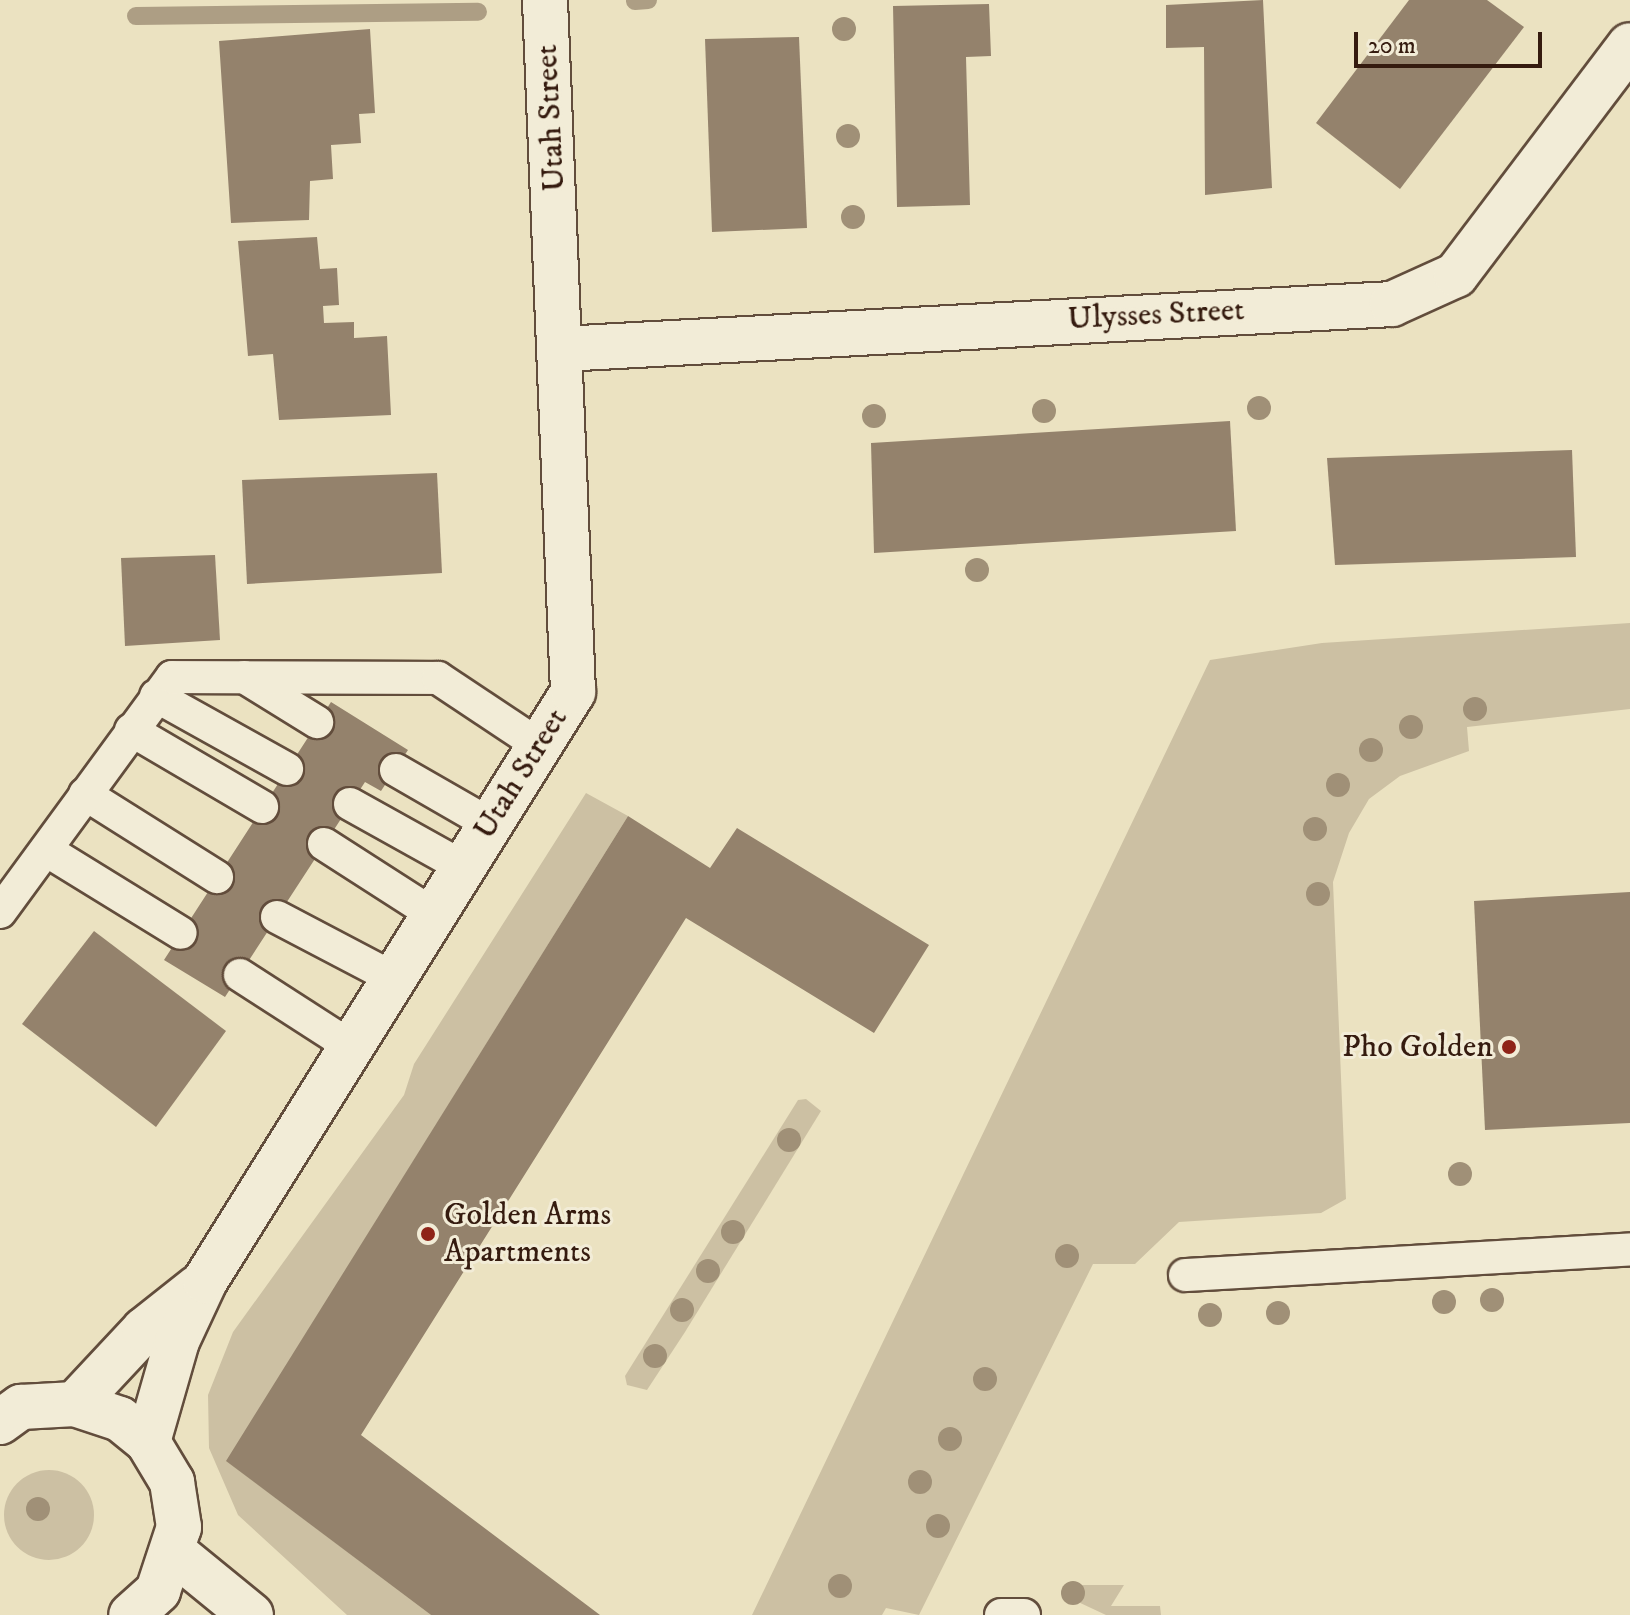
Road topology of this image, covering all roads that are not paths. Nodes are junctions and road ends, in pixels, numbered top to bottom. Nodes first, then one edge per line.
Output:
1 (545, 0) edge
2 (1630, 45) edge
3 (562, 349) junction
4 (244, 677) junction
5 (156, 696) junction
6 (317, 722) dead end
7 (131, 730) junction
8 (539, 745) junction
9 (287, 769) dead end
10 (396, 770) dead end
11 (85, 794) junction
12 (350, 804) dead end
13 (262, 807) dead end
14 (490, 824) junction
15 (324, 844) dead end
16 (46, 850) junction
17 (463, 867) junction
18 (217, 877) dead end
19 (0, 912) edge
20 (433, 914) junction
21 (277, 917) dead end
22 (181, 933) dead end
23 (240, 975) dead end
24 (393, 978) junction
25 (350, 1046) junction
26 (1630, 1249) edge
27 (1185, 1275) dead end
28 (205, 1281) junction
29 (75, 1404) junction
30 (7, 1407) edge
31 (148, 1442) junction
32 (175, 1553) junction
33 (131, 1615) edge
34 (251, 1615) edge

1 - 3 street, Utah Street
2 - 3 street, Ulysses Street
3 - 8 street, Utah Street
4 - 5 lane
4 - 6 lane
4 - 8 lane
5 - 7 lane
5 - 9 lane
7 - 11 lane
7 - 13 lane
8 - 14 street, Utah Street
10 - 14 lane
11 - 16 lane
11 - 18 lane
12 - 17 lane
14 - 17 street, Utah Street
15 - 20 lane
16 - 19 lane
16 - 22 lane
17 - 20 street, Utah Street
20 - 24 street, Utah Street
21 - 24 lane
23 - 25 lane
24 - 25 street, Utah Street
25 - 28 street, Utah Street
26 - 27 lane
28 - 29 street, Utah Street
28 - 31 street, Utah Street
29 - 30 street
29 - 31 street
31 - 32 street
32 - 33 street
32 - 34 street

